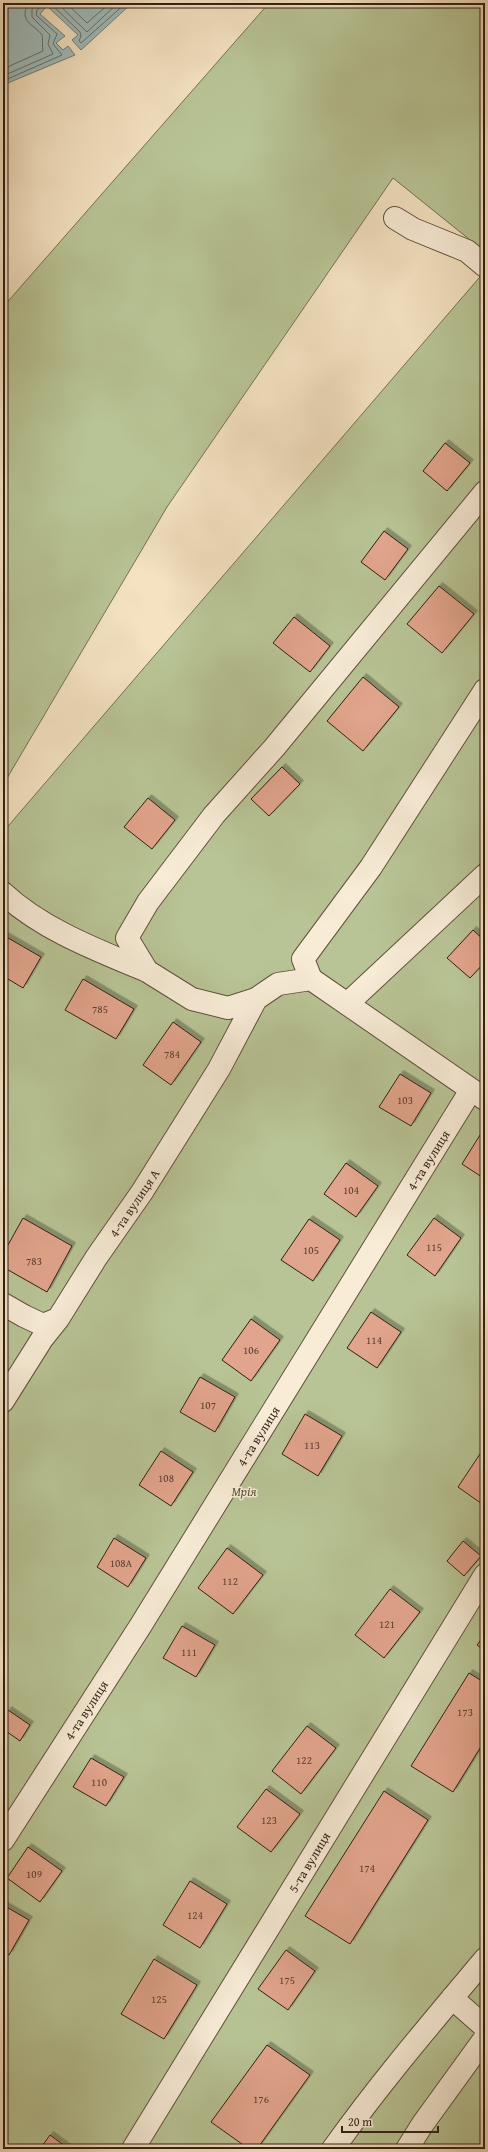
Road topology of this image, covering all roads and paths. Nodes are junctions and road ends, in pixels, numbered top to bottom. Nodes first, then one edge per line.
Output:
1 (396, 218) dead end
2 (485, 266) edge
3 (485, 492) edge
4 (485, 690) edge
5 (485, 875) edge
6 (3, 893) edge
7 (147, 970) junction
8 (311, 979) junction
9 (256, 999) junction
10 (347, 1004) junction
11 (478, 1094) edge
12 (3, 1304) edge
13 (58, 1319) junction
14 (3, 1402) edge
15 (485, 1574) edge
16 (3, 1840) edge
17 (485, 1958) edge
18 (452, 1998) junction
19 (485, 2027) edge
20 (485, 2038) edge
21 (133, 2149) edge
22 (333, 2149) edge
23 (407, 2149) edge

1 - 2 street
3 - 7 street
4 - 8 street
5 - 10 street
6 - 7 street
7 - 9 street
8 - 9 street
8 - 10 street
9 - 13 street, 4-та вулиця А
10 - 11 street
11 - 16 street, 4-та вулиця
12 - 13 street
13 - 14 street, 4-та вулиця А
15 - 21 street, 5-та вулиця
17 - 18 street
18 - 19 street
18 - 22 street
20 - 23 street

